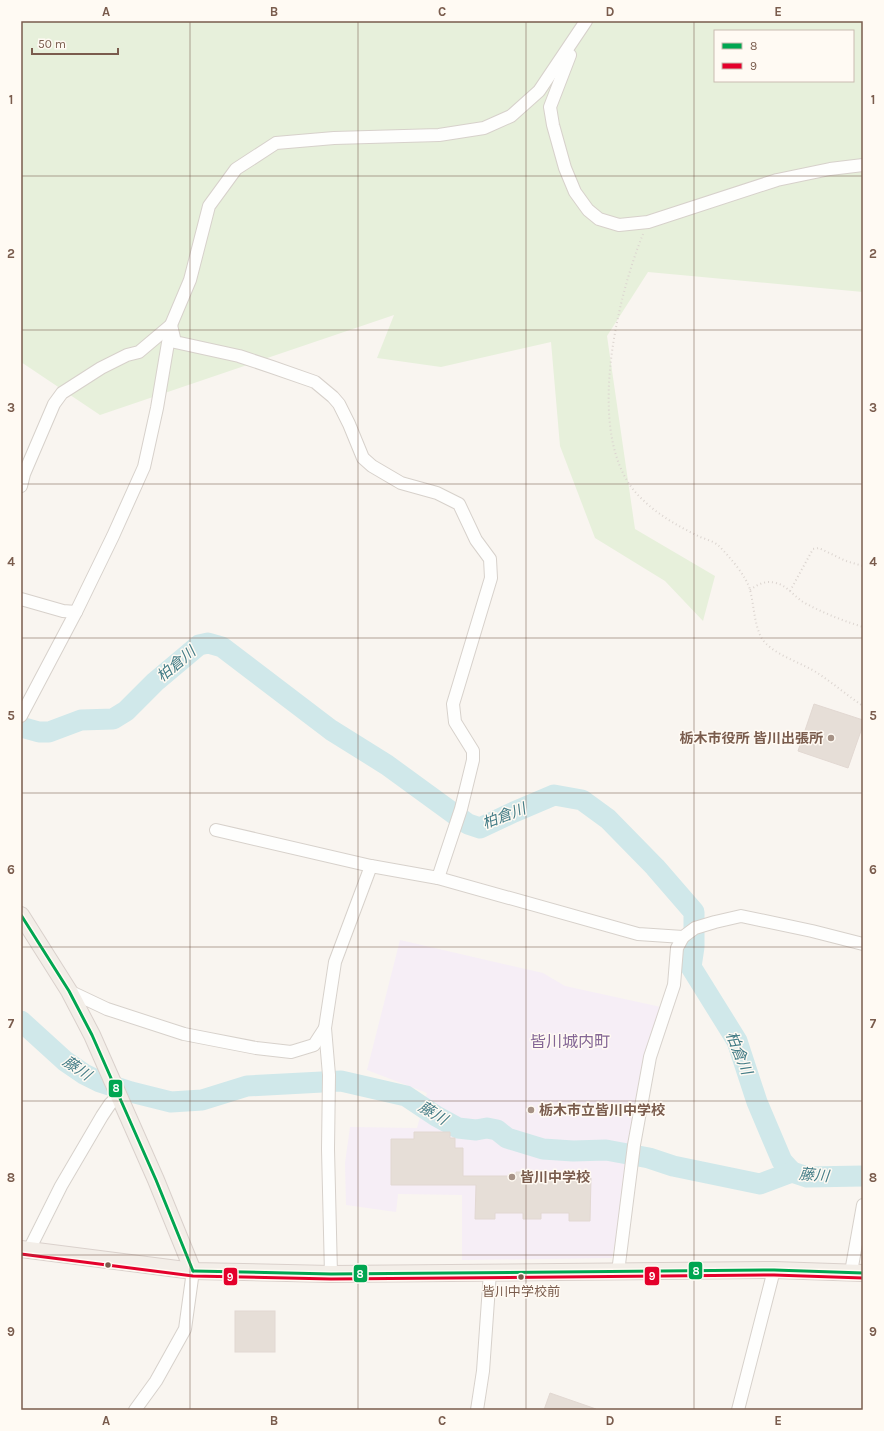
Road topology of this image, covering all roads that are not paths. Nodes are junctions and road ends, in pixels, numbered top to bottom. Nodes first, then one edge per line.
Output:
1 (586, 21) edge
2 (577, 35) junction
3 (863, 165) edge
4 (171, 325) junction
5 (21, 486) edge
6 (21, 599) edge
7 (76, 612) junction
8 (23, 714) edge
9 (216, 830) dead end
10 (371, 866) junction
11 (438, 878) junction
12 (21, 915) edge
13 (683, 937) junction
14 (863, 944) edge
15 (69, 990) junction
16 (325, 1028) junction
17 (120, 1097) junction
18 (863, 1205) edge
19 (25, 1250) edge
20 (774, 1270) junction
21 (193, 1271) junction
22 (490, 1272) junction
23 (618, 1272) junction
24 (857, 1272) edge
25 (331, 1274) junction
26 (135, 1410) edge
27 (477, 1410) edge
28 (738, 1410) edge

1 - 2 street
2 - 3 street
2 - 4 street
4 - 5 street
4 - 7 street
4 - 11 street
6 - 7 street
7 - 8 street
9 - 10 street
10 - 11 street
10 - 16 street
11 - 13 street
12 - 15 main road
13 - 14 street
13 - 23 street
15 - 16 street
15 - 17 main road
16 - 25 street
17 - 19 street
17 - 21 main road
18 - 24 street
19 - 21 main road
20 - 23 main road
20 - 24 main road
20 - 28 street
21 - 25 main road
21 - 26 street
22 - 23 main road
22 - 25 main road
22 - 27 street

